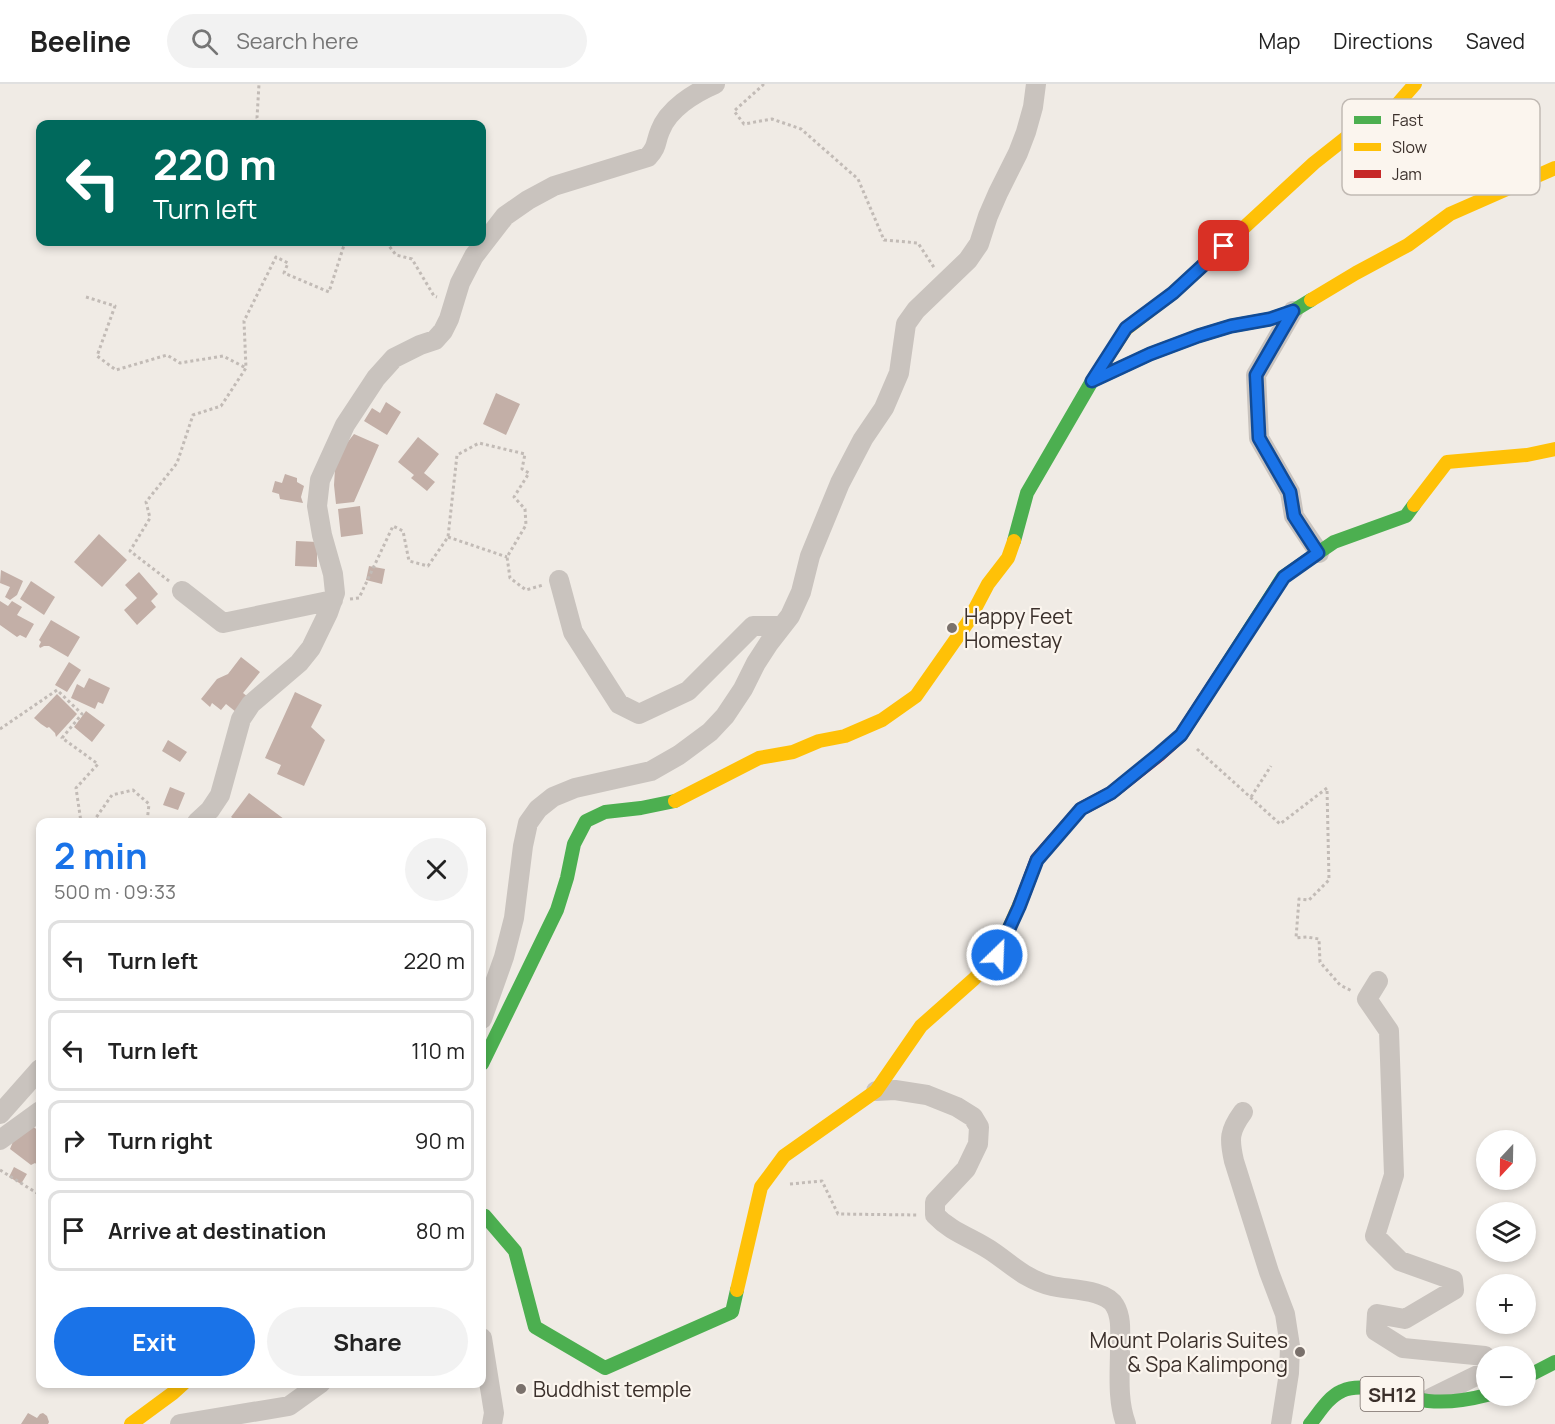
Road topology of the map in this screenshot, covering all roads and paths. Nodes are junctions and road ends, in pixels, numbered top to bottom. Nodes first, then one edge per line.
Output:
1 (259, 84) edge
2 (714, 84) edge
3 (762, 84) edge
4 (1027, 84) edge
5 (1035, 84) edge
6 (1415, 84) edge
7 (1402, 99) edge
8 (1033, 107) junction
9 (258, 120) edge
10 (1342, 141) edge
11 (1555, 168) edge
12 (1540, 175) edge
13 (1493, 195) edge
14 (486, 241) edge
15 (344, 246) edge
16 (389, 246) edge
17 (482, 246) edge
18 (945, 283) junction
19 (86, 297) dead end
20 (453, 304) junction
21 (1293, 311) junction
22 (246, 369) junction
23 (1092, 381) junction
24 (1555, 449) edge
25 (448, 537) junction
26 (1318, 553) junction
27 (507, 557) junction
28 (559, 580) joint
29 (182, 591) joint
30 (333, 600) junction
31 (782, 626) junction
32 (0, 729) edge
33 (1181, 735) junction
34 (1271, 766) dead end
35 (1251, 797) junction
36 (80, 818) edge
37 (96, 818) edge
38 (147, 818) edge
39 (201, 818) edge
40 (1378, 981) dead end
41 (1366, 999) junction
42 (486, 1008) edge
43 (486, 1056) edge
44 (36, 1074) edge
45 (876, 1091) junction
46 (1243, 1112) dead end
47 (0, 1114) edge
48 (36, 1114) edge
49 (0, 1140) edge
50 (0, 1170) edge
51 (761, 1187) junction
52 (36, 1192) edge
53 (935, 1215) junction
54 (486, 1217) edge
55 (1555, 1362) edge
56 (486, 1363) edge
57 (1536, 1372) edge
58 (178, 1388) edge
59 (314, 1388) edge
60 (1476, 1398) edge
61 (1425, 1401) junction
62 (131, 1424) edge
63 (180, 1424) edge
64 (492, 1424) edge
65 (1126, 1424) edge
66 (1281, 1424) edge
67 (1310, 1424) edge

1 - 9 path
2 - 14 street
3 - 18 path
4 - 8 street
5 - 8 street
6 - 7 street
8 - 18 street
10 - 23 street
11 - 12 street
13 - 21 street
15 - 22 path
16 - 20 path
17 - 20 street
18 - 31 street
19 - 22 path
20 - 30 street
21 - 23 street
21 - 26 street
22 - 29 path
23 - 43 street
24 - 26 street
25 - 27 path
25 - 27 path
25 - 30 path
26 - 33 street
27 - 28 path
28 - 31 street
29 - 30 street
30 - 39 street
31 - 42 street
32 - 36 path
33 - 35 path
33 - 45 street
34 - 35 path
35 - 41 path
37 - 38 path
40 - 41 street
41 - 61 street
44 - 47 street
45 - 51 street
45 - 53 street
46 - 66 street
48 - 49 street
50 - 52 path
51 - 53 path
51 - 54 street
53 - 65 street
55 - 57 street
56 - 64 street
58 - 62 street
59 - 63 street
60 - 61 street, SH12
61 - 67 street, SH12

